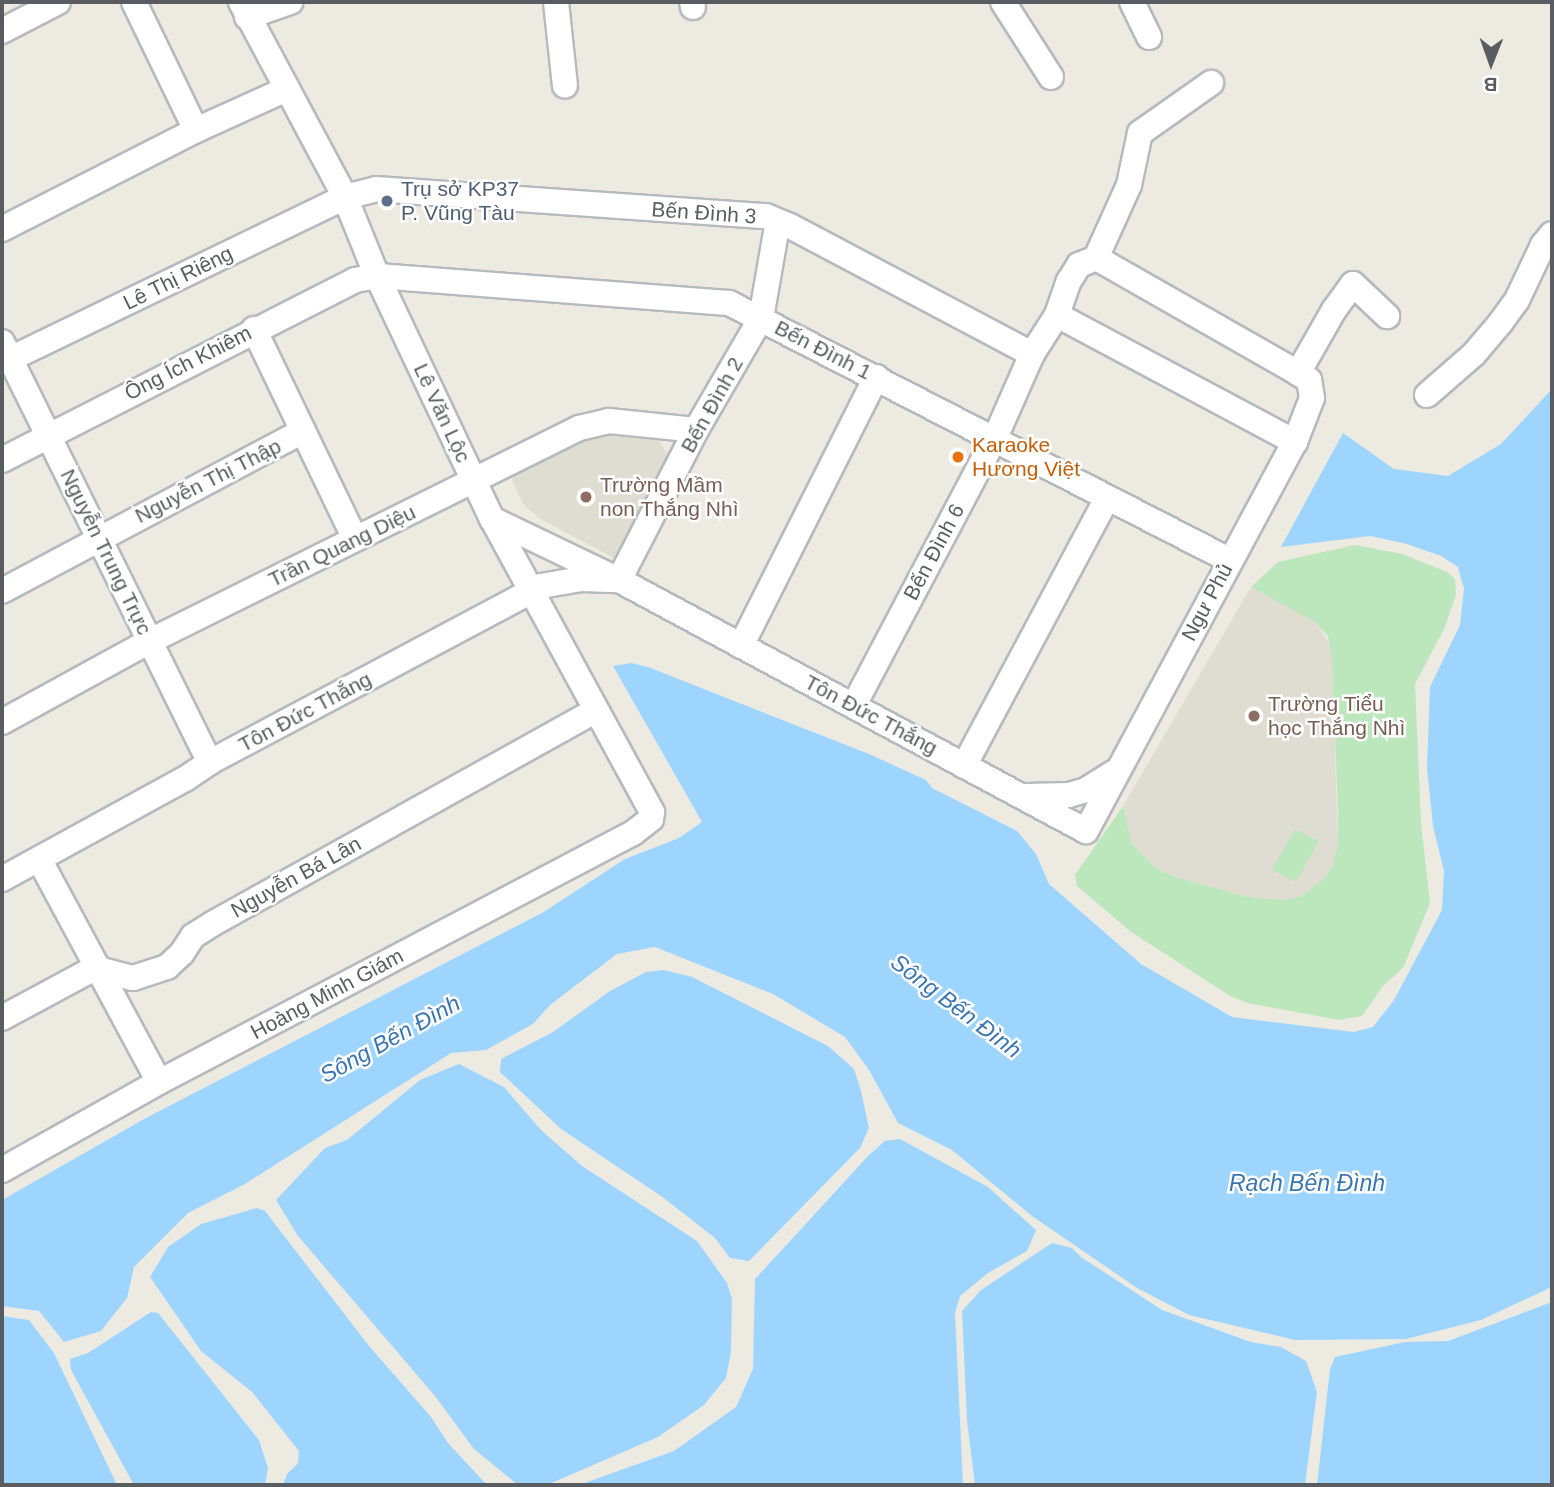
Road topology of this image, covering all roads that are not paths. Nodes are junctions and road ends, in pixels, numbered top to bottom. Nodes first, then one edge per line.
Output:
1 (58, 2) edge
2 (134, 2) edge
3 (290, 2) edge
4 (556, 2) edge
5 (1003, 2) edge
6 (1132, 2) edge
7 (244, 9) edge
8 (2, 31) edge
9 (1149, 37) dead end
10 (1051, 77) dead end
11 (1211, 83) dead end
12 (565, 86) dead end
13 (288, 89) junction
14 (196, 131) junction
15 (345, 197) junction
16 (778, 221) junction
17 (2, 229) edge
18 (1552, 234) edge
19 (1096, 258) junction
20 (377, 276) junction
21 (1057, 315) junction
22 (1387, 316) dead end
23 (761, 318) junction
24 (254, 329) junction
25 (6, 351) edge
26 (1032, 354) junction
27 (1298, 373) junction
28 (876, 377) junction
29 (1427, 395) dead end
30 (696, 430) junction
31 (303, 431) junction
32 (49, 434) junction
33 (995, 438) junction
34 (1295, 442) junction
35 (2, 460) edge
36 (474, 482) junction
37 (1107, 498) junction
38 (492, 519) junction
39 (99, 537) junction
40 (355, 539) junction
41 (1229, 560) junction
42 (619, 580) junction
43 (2, 591) edge
44 (531, 591) junction
45 (150, 642) junction
46 (741, 646) junction
47 (854, 705) junction
48 (594, 711) junction
49 (2, 722) edge
50 (210, 762) junction
51 (964, 766) junction
52 (1119, 769) junction
53 (1018, 794) junction
54 (652, 819) joint
55 (1086, 831) joint
56 (39, 859) junction
57 (2, 879) edge
58 (95, 968) junction
59 (2, 1018) edge
60 (159, 1082) junction
61 (2, 1170) edge

1 - 8 street
2 - 14 street
3 - 7 street
4 - 12 street
5 - 10 street
6 - 9 street
7 - 13 street, Lê Văn Lộc
11 - 19 street
13 - 14 street
13 - 15 street, Lê Văn Lộc
14 - 17 street
15 - 16 street, Bến Đình 3
15 - 20 street, Lê Văn Lộc
15 - 25 street, Lê Thị Riêng
16 - 23 street, Bến Đình 2
16 - 26 street, Bến Đình 3
18 - 29 street
19 - 21 street, Bến Đình 6
19 - 27 street
20 - 23 street, Bến Đình 1
20 - 24 street, Ông Ích Khiêm
20 - 36 street, Lê Văn Lộc
21 - 26 street, Bến Đình 6
21 - 34 street
22 - 27 street
23 - 28 street, Bến Đình 1
23 - 30 street, Bến Đình 2
24 - 31 street
24 - 32 street, Ông Ích Khiêm
25 - 32 street, Nguyễn Trung Trực
26 - 33 street, Bến Đình 6
27 - 34 street, Ngư Phủ
28 - 33 street, Bến Đình 1
28 - 46 street
30 - 36 street, Trần Quang Diệu
30 - 42 street, Bến Đình 2
31 - 39 street, Nguyễn Thị Thập
31 - 40 street
32 - 35 street, Ông Ích Khiêm
32 - 39 street, Nguyễn Trung Trực
33 - 37 street, Bến Đình 1
33 - 47 street, Bến Đình 6
34 - 41 street, Ngư Phủ
36 - 38 street, Lê Văn Lộc
36 - 40 street, Trần Quang Diệu
37 - 41 street, Bến Đình 1
37 - 51 street
38 - 42 street, Tôn Đức Thắng
38 - 44 street, Lê Văn Lộc
39 - 43 street, Nguyễn Thị Thập
39 - 45 street, Nguyễn Trung Trực
40 - 45 street, Trần Quang Diệu
41 - 52 street, Ngư Phủ
42 - 44 street, Tôn Đức Thắng
42 - 46 street, Tôn Đức Thắng
44 - 48 street, Lê Văn Lộc
44 - 50 street, Tôn Đức Thắng
45 - 49 street, Trần Quang Diệu
45 - 50 street, Nguyễn Trung Trực
46 - 47 street, Tôn Đức Thắng
47 - 51 street, Tôn Đức Thắng
48 - 54 street, Lê Văn Lộc
48 - 58 street, Nguyễn Bá Lân
50 - 56 street, Tôn Đức Thắng
51 - 53 street, Tôn Đức Thắng
52 - 53 street
52 - 55 street, Ngư Phủ
53 - 55 street, Tôn Đức Thắng
54 - 60 street, Hoàng Minh Giám
56 - 57 street, Tôn Đức Thắng
56 - 58 street
58 - 59 street
58 - 60 street
60 - 61 street, Hoàng Minh Giám

